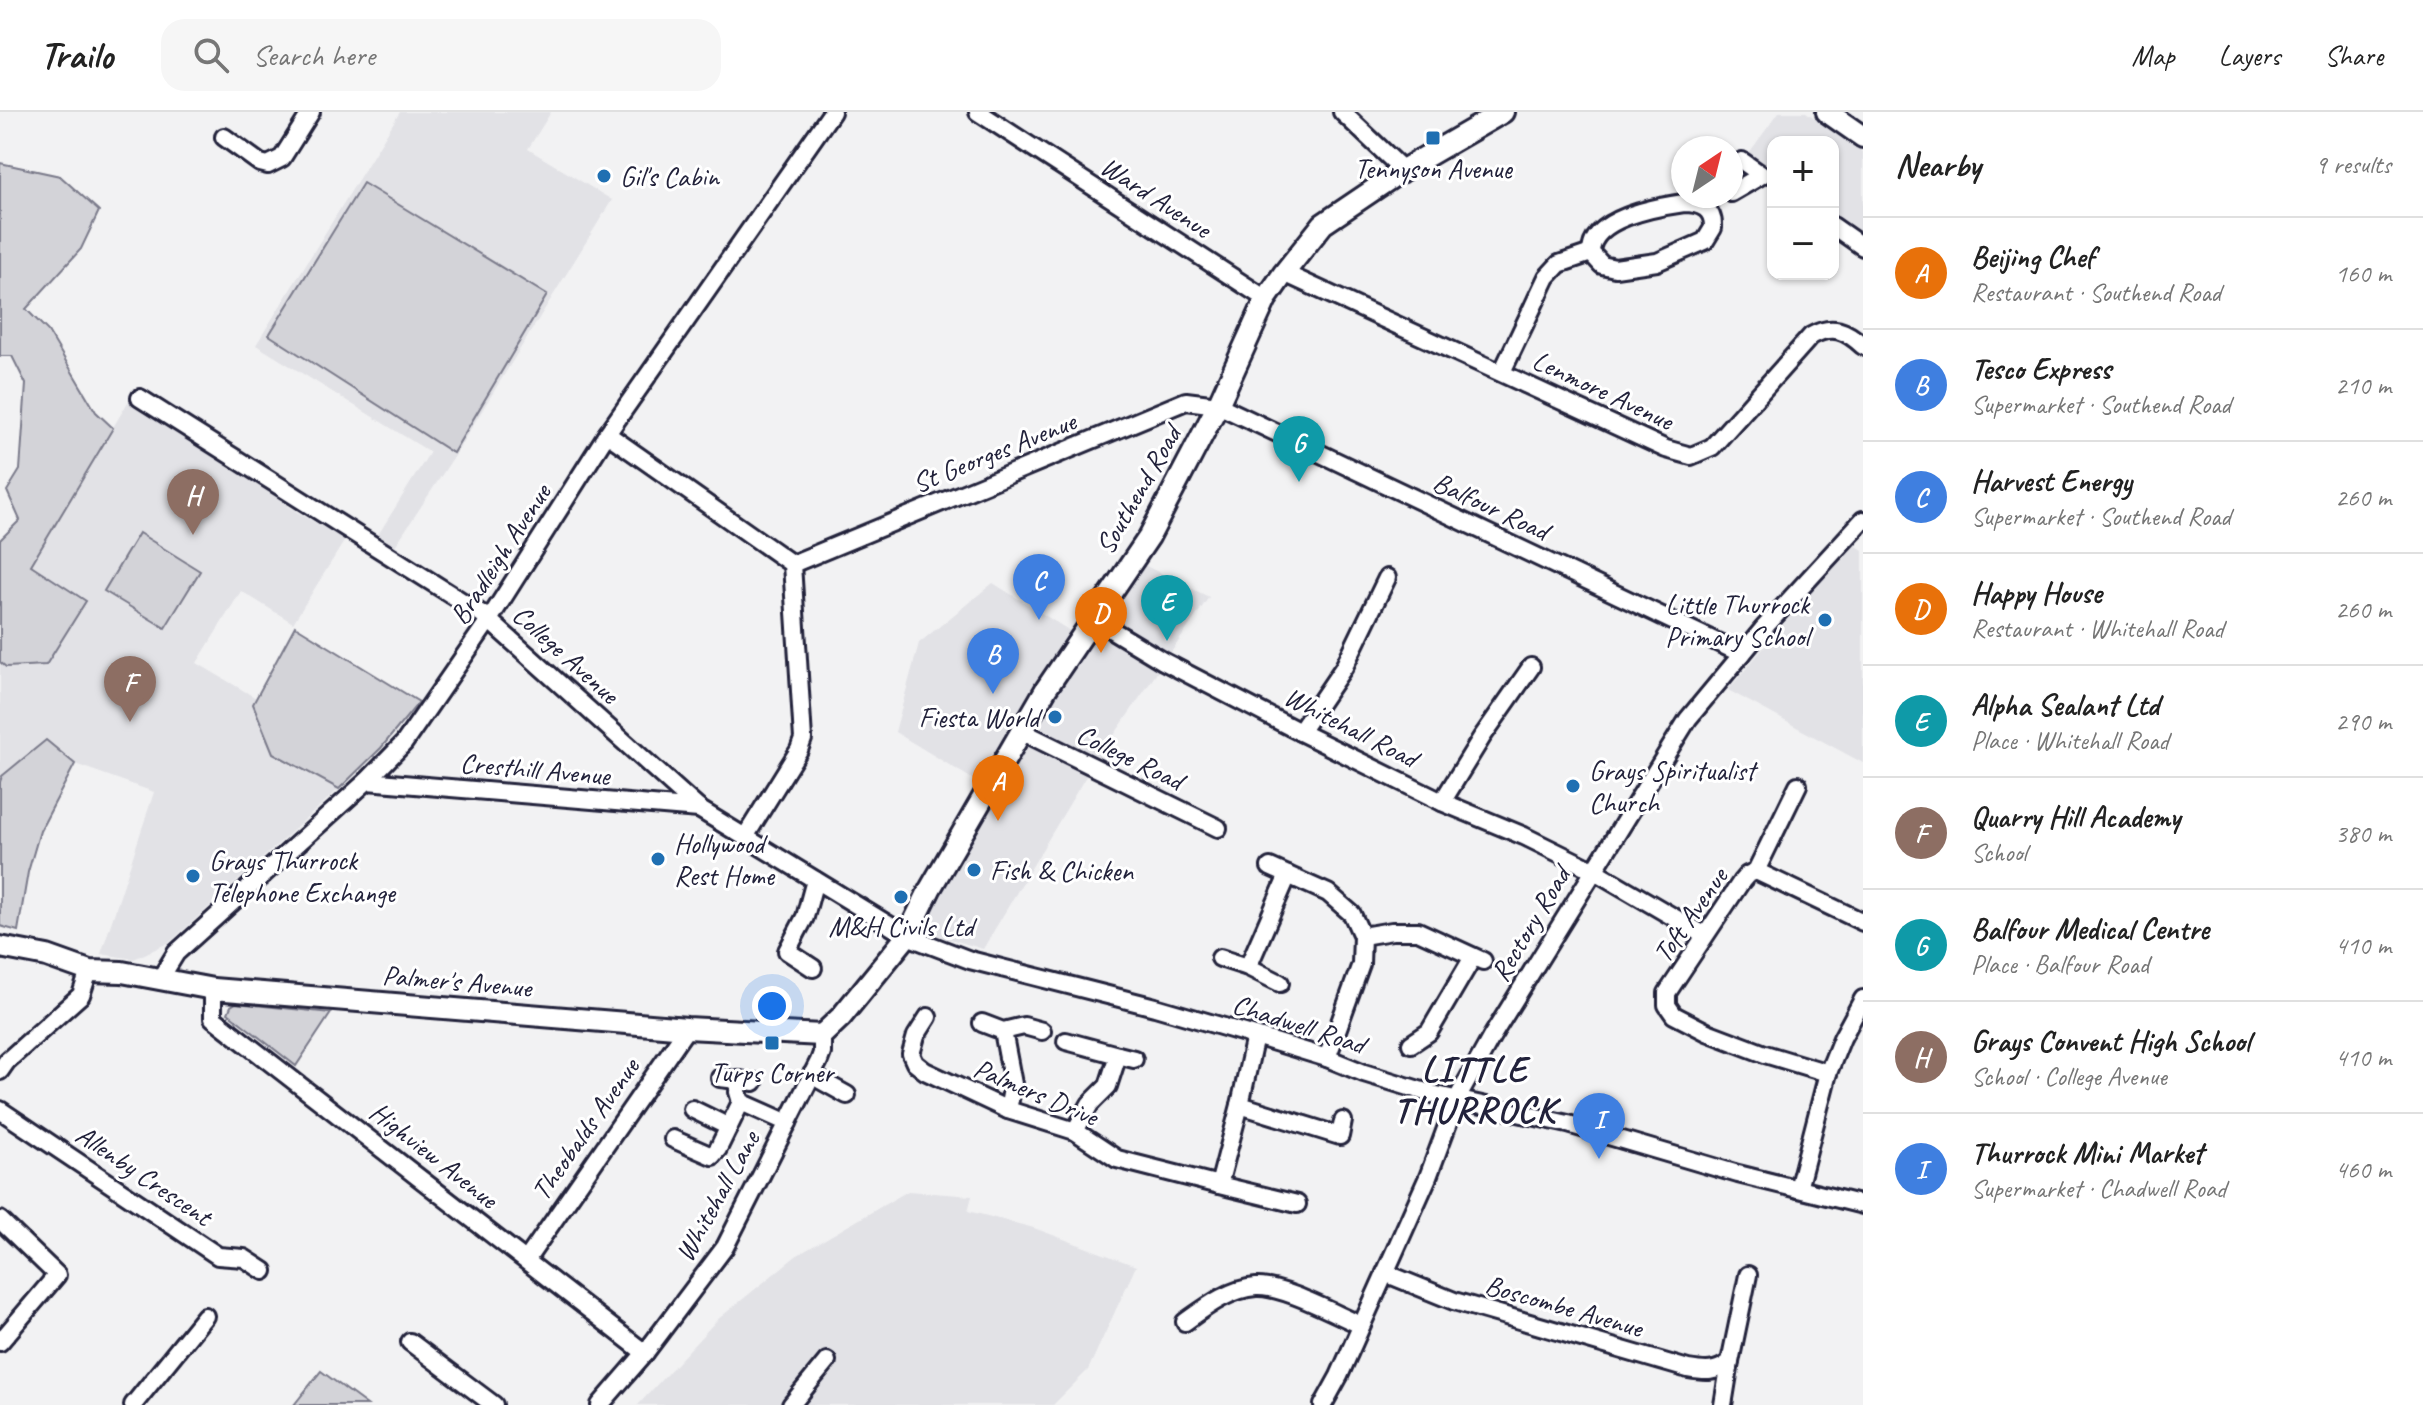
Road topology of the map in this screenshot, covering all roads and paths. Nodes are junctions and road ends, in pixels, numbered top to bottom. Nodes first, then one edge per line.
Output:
1 (311, 112) edge
2 (832, 112) edge
3 (978, 112) edge
4 (1342, 112) edge
5 (1503, 112) edge
6 (1827, 112) edge
7 (1851, 112) edge
8 (1863, 121) edge
9 (224, 137) dead end
10 (1863, 137) edge
11 (1743, 162) edge
12 (1403, 170) junction
13 (1767, 179) edge
14 (1743, 188) edge
15 (1671, 205) edge
16 (1705, 208) edge
17 (1839, 230) edge
18 (1863, 247) edge
19 (1591, 253) junction
20 (1284, 273) junction
21 (1266, 299) junction
22 (1863, 346) edge
23 (1502, 372) junction
24 (140, 398) dead end
25 (1218, 405) junction
26 (607, 434) junction
27 (1863, 520) edge
28 (792, 564) junction
29 (1387, 578) dead end
30 (1092, 618) junction
31 (489, 620) junction
32 (1742, 654) junction
33 (1531, 667) dead end
34 (1021, 731) junction
35 (1300, 732) junction
36 (367, 781) junction
37 (1798, 785) dead end
38 (1442, 802) junction
39 (699, 809) junction
40 (1218, 828) dead end
41 (745, 837) junction
42 (1270, 867) dead end
43 (1593, 870) junction
44 (1756, 871) junction
45 (1288, 875) junction
46 (815, 880) junction
47 (1863, 922) edge
48 (1704, 935) junction
49 (907, 936) junction
50 (1362, 936) junction
51 (0, 947) edge
52 (1220, 958) dead end
53 (1248, 967) junction
54 (813, 968) dead end
55 (89, 971) junction
56 (160, 979) junction
57 (1280, 983) dead end
58 (213, 989) junction
59 (1863, 999) edge
60 (928, 1017) dead end
61 (982, 1023) dead end
62 (687, 1028) junction
63 (1003, 1031) junction
64 (1042, 1031) dead end
65 (822, 1035) junction
66 (1255, 1036) junction
67 (1066, 1041) dead end
68 (1411, 1044) dead end
69 (1327, 1058) junction
70 (0, 1071) edge
71 (1828, 1073) junction
72 (811, 1075) junction
73 (720, 1078) dead end
74 (847, 1095) dead end
75 (1457, 1099) junction
76 (741, 1102) junction
77 (1240, 1105) junction
78 (692, 1109) dead end
79 (0, 1110) edge
80 (1008, 1110) junction
81 (788, 1123) junction
82 (729, 1127) junction
83 (1075, 1131) junction
84 (1340, 1135) dead end
85 (673, 1139) dead end
86 (1219, 1185) junction
87 (1798, 1189) junction
88 (1297, 1204) dead end
89 (1863, 1205) edge
90 (0, 1220) edge
91 (527, 1259) junction
92 (264, 1271) dead end
93 (1385, 1273) junction
94 (1748, 1275) dead end
95 (205, 1316) dead end
96 (1185, 1322) dead end
97 (1361, 1325) junction
98 (0, 1342) edge
99 (410, 1342) dead end
100 (645, 1353) junction
101 (827, 1361) dead end
102 (1730, 1362) junction
103 (133, 1405) edge
104 (494, 1405) edge
105 (600, 1405) edge
106 (791, 1405) edge
107 (1323, 1405) edge
108 (1723, 1405) edge

1 - 9 street
2 - 26 street, Bradleigh Avenue
3 - 21 street, Ward Avenue
4 - 12 street
5 - 12 main road, Southend Road
6 - 10 main road
7 - 8 main road
11 - 13 street
12 - 20 main road, Southend Road
13 - 14 street
15 - 19 street
16 - 19 street
17 - 18 street
19 - 23 street
20 - 21 main road, Southend Road
20 - 23 street, Lenmore Avenue
21 - 25 main road, Southend Road
22 - 23 street, Lenmore Avenue
24 - 31 street, College Avenue
25 - 28 street, St Georges Avenue
25 - 30 main road, Southend Road
25 - 32 street, Balfour Road
26 - 28 street
26 - 31 street, Bradleigh Avenue
27 - 32 street, Rectory Road
28 - 41 street
29 - 35 street
30 - 34 main road, Southend Road
30 - 35 street, Whitehall Road
31 - 36 street, Bradleigh Avenue
31 - 39 street, College Avenue
32 - 43 street, Rectory Road
33 - 38 street
34 - 40 street, College Road
34 - 49 main road, Southend Road
35 - 38 street, Whitehall Road
36 - 39 street, Cresthill Avenue
36 - 56 street, Bradleigh Avenue
37 - 44 street, Toft Avenue
38 - 43 street, Whitehall Road
39 - 41 street, College Avenue
41 - 46 street, College Avenue
42 - 45 street
43 - 48 street, Whitehall Road
43 - 75 street, Rectory Road
44 - 47 street
44 - 48 street, Toft Avenue
45 - 50 street
45 - 53 street
46 - 49 street, College Avenue
46 - 54 street
48 - 71 street, Toft Avenue
49 - 65 main road, Southend Road
49 - 66 street, Chadwell Road
50 - 68 street
50 - 69 street
51 - 55 main road, Palmer's Avenue
52 - 53 street
53 - 57 street
55 - 56 main road, Palmer's Avenue
55 - 70 street
56 - 58 main road, Palmer's Avenue
58 - 62 main road, Palmer's Avenue
58 - 91 street, Highview Avenue
59 - 71 street
60 - 80 street, Palmers Drive
61 - 63 street
62 - 65 main road, Palmer's Avenue
62 - 91 street, Theobalds Avenue
63 - 64 street
63 - 80 street
65 - 72 street, Whitehall Lane
66 - 69 street, Chadwell Road
66 - 77 street
67 - 83 street
69 - 75 street, Chadwell Road
71 - 87 street
72 - 74 street
72 - 81 street, Whitehall Lane
73 - 76 street
75 - 87 street, Chadwell Road
75 - 93 street, Rectory Road
76 - 81 street
76 - 82 street
77 - 84 street
77 - 86 street
78 - 82 street
79 - 92 street, Allenby Crescent
80 - 83 street, Palmers Drive
81 - 100 street, Whitehall Lane
82 - 85 street
83 - 86 street, Palmers Drive
86 - 88 street, Palmers Drive
87 - 89 street, Chadwell Road
90 - 98 street
91 - 100 street, Highview Avenue
93 - 97 street, Rectory Road
93 - 102 street, Boscombe Avenue
94 - 102 street
95 - 103 street
96 - 97 street
97 - 107 street, Rectory Road
99 - 104 street
100 - 105 street, Whitehall Lane
101 - 106 street
102 - 108 street

